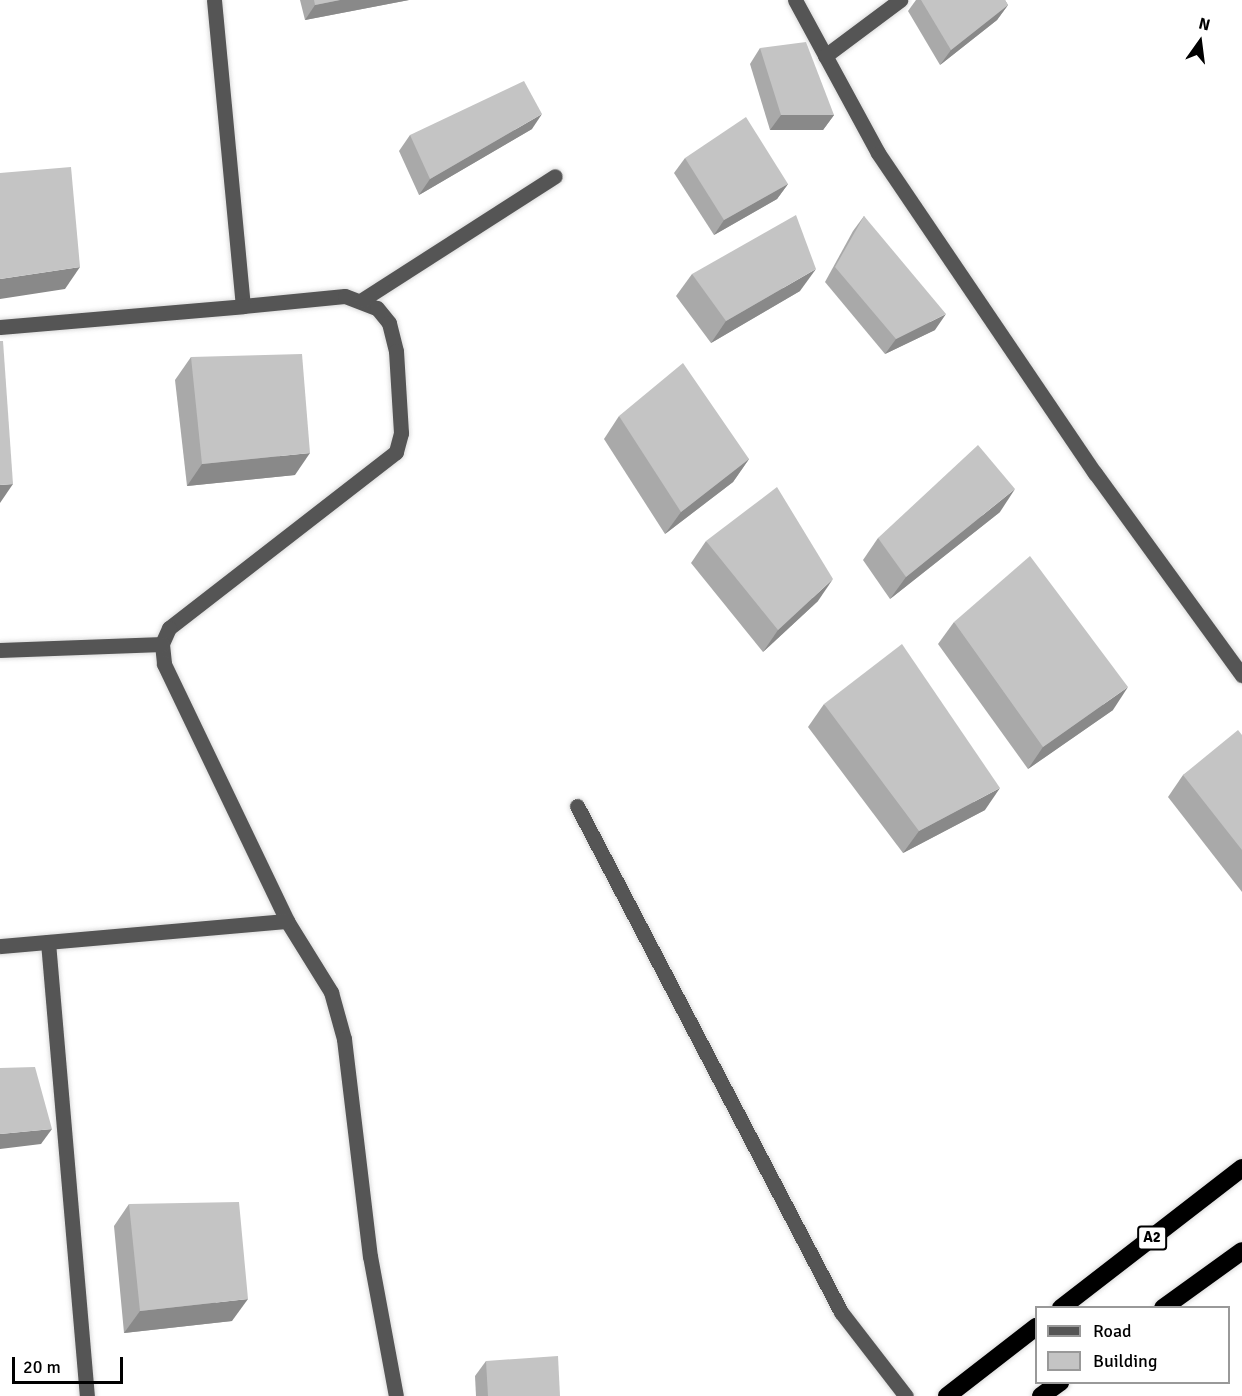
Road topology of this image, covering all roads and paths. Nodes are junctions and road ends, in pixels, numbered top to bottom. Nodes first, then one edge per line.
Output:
1 (214, 0) edge
2 (795, 0) edge
3 (900, 0) edge
4 (825, 56) junction
5 (555, 176) dead end
6 (362, 300) junction
7 (243, 306) junction
8 (0, 327) edge
9 (162, 644) junction
10 (0, 650) edge
11 (1242, 675) edge
12 (577, 806) dead end
13 (287, 921) junction
14 (48, 942) junction
15 (0, 946) edge
16 (1242, 1168) edge
17 (1242, 1251) edge
18 (1064, 1306) edge
19 (1166, 1306) edge
20 (1035, 1328) edge
21 (1059, 1384) edge
22 (87, 1396) edge
23 (396, 1396) edge
24 (906, 1396) edge
25 (947, 1396) edge
26 (1041, 1396) edge

1 - 7 street
2 - 4 street
3 - 4 street
4 - 11 street
5 - 6 street
6 - 7 street
6 - 9 street
7 - 8 street
9 - 10 street
9 - 13 street
12 - 24 street
13 - 14 street
13 - 23 street
14 - 15 street
14 - 22 street
16 - 18 highway, A2
17 - 19 highway
20 - 25 highway
21 - 26 highway

